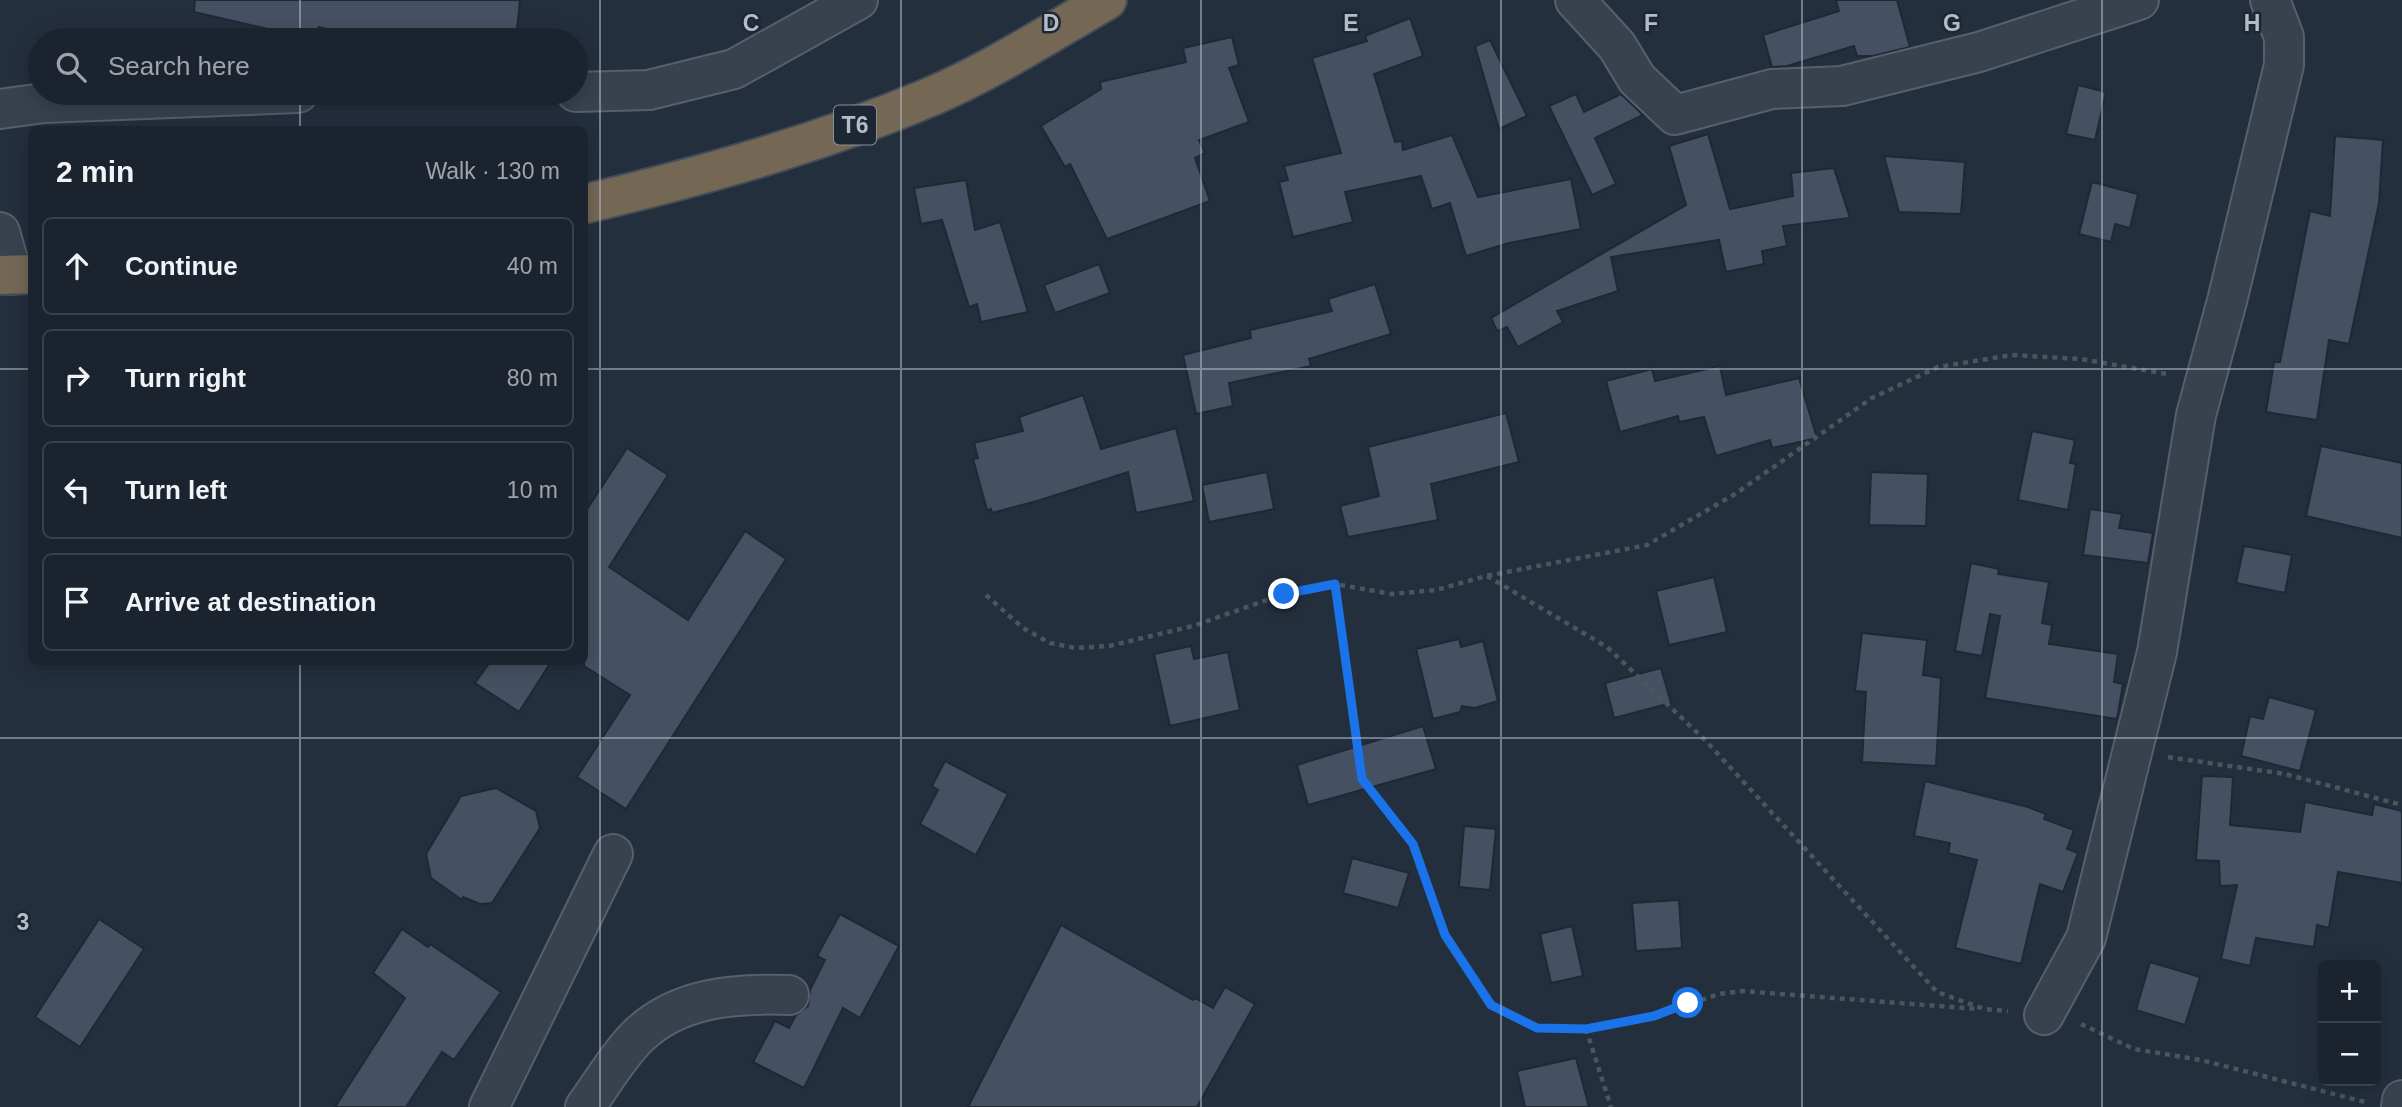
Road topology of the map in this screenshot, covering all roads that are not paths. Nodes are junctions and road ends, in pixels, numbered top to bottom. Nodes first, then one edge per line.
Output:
1 (858, 0) edge
2 (1107, 0) edge
3 (1575, 0) edge
4 (2139, 0) edge
5 (2278, 6) edge
6 (588, 92) edge
7 (29, 105) edge
8 (0, 109) edge
9 (588, 203) edge
10 (0, 232) edge
11 (15, 275) edge
12 (613, 854) dead end
13 (789, 995) dead end
14 (2044, 1015) road end
15 (489, 1107) edge
16 (585, 1107) edge

1 - 6 street
2 - 9 highway, T6
3 - 4 street
5 - 14 street
7 - 8 street
10 - 11 street
12 - 15 street
13 - 16 street

